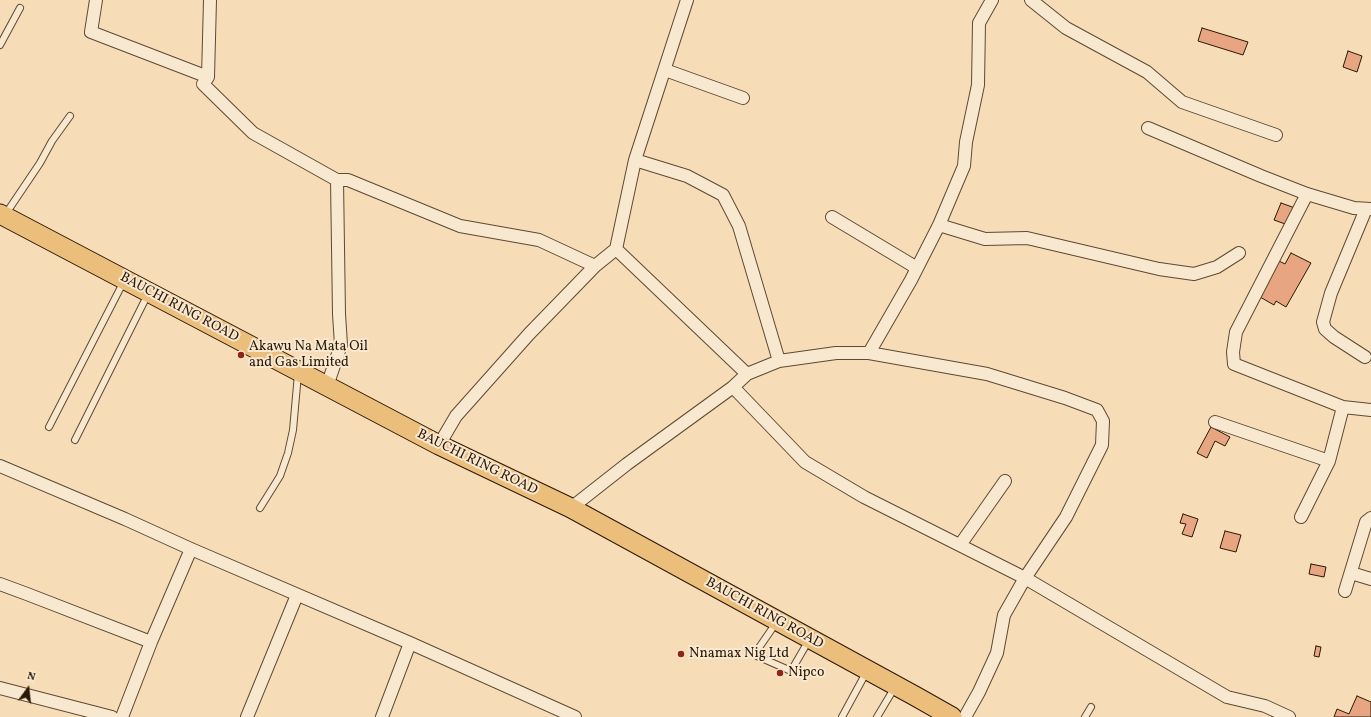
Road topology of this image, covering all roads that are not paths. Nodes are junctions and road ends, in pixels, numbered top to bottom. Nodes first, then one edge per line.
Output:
1 (96, 0) edge
2 (210, 0) edge
3 (687, 0) edge
4 (992, 0) edge
5 (1031, 0) edge
6 (20, 8) dead end
7 (0, 45) edge
8 (665, 70) junction
9 (208, 77) junction
10 (743, 98) dead end
11 (70, 116) dead end
12 (1148, 128) dead end
13 (1276, 135) dead end
14 (635, 160) junction
15 (337, 180) junction
16 (1306, 194) junction
17 (1368, 209) edge
18 (2, 215) edge
19 (832, 217) dead end
20 (939, 225) junction
21 (616, 249) junction
22 (1240, 253) dead end
23 (595, 266) junction
24 (917, 268) junction
25 (124, 279) junction
26 (148, 292) junction
27 (869, 353) junction
28 (1365, 356) dead end
29 (778, 361) junction
30 (299, 370) junction
31 (747, 374) junction
32 (327, 386) junction
33 (733, 387) junction
34 (1343, 407) junction
35 (1371, 410) edge
36 (1215, 422) dead end
37 (49, 427) dead end
38 (75, 440) dead end
39 (439, 445) junction
40 (1329, 461) junction
41 (0, 466) edge
42 (1005, 481) dead end
43 (260, 508) dead end
44 (571, 508) junction
45 (1301, 517) dead end
46 (1371, 518) edge
47 (960, 545) junction
48 (191, 549) junction
49 (1351, 573) junction
50 (1025, 578) junction
51 (1371, 579) edge
52 (0, 584) edge
53 (1345, 591) dead end
54 (297, 595) junction
55 (778, 621) junction
56 (809, 638) junction
57 (151, 642) junction
58 (410, 643) junction
59 (867, 670) junction
60 (896, 685) junction
61 (0, 688) edge
62 (1091, 707) dead end
63 (112, 717) edge
64 (122, 717) edge
65 (247, 717) edge
66 (382, 717) edge
67 (575, 717) edge
68 (842, 717) edge
69 (878, 717) edge
70 (952, 717) edge
71 (965, 717) edge
72 (1085, 717) edge
73 (1289, 717) edge

1 - 9 street
2 - 9 street
3 - 8 street
4 - 20 street
5 - 13 street
6 - 7 lane
8 - 10 street
8 - 14 street
9 - 15 street
11 - 18 lane
12 - 16 street
14 - 21 street
14 - 29 street
15 - 23 street
15 - 32 street
16 - 17 street
16 - 34 street
17 - 28 street
18 - 25 main road, BAUCHI RING ROAD
19 - 24 street
20 - 22 street
20 - 24 street
21 - 23 street
21 - 31 street
23 - 39 street
24 - 27 street
25 - 26 main road, BAUCHI RING ROAD
25 - 37 lane
26 - 30 main road, BAUCHI RING ROAD
26 - 38 lane
27 - 29 street
27 - 50 street
29 - 31 street
30 - 32 main road, BAUCHI RING ROAD
30 - 43 lane
31 - 33 street
32 - 39 main road, BAUCHI RING ROAD
33 - 44 street
33 - 47 street
34 - 35 street
34 - 40 street
36 - 40 street
39 - 44 main road, BAUCHI RING ROAD
40 - 45 street
41 - 48 street
42 - 47 street
44 - 55 main road, BAUCHI RING ROAD
46 - 49 street
47 - 50 street
48 - 54 street
48 - 57 street
49 - 51 street
49 - 53 street
50 - 71 street
50 - 73 street
52 - 57 street
54 - 58 street
54 - 65 street
55 - 56 main road, BAUCHI RING ROAD
55 - 56 lane
56 - 59 main road, BAUCHI RING ROAD
57 - 64 street
58 - 66 street
58 - 67 street
59 - 60 main road, BAUCHI RING ROAD
59 - 68 lane
60 - 69 lane
60 - 70 main road, BAUCHI RING ROAD
61 - 63 street
62 - 72 lane

